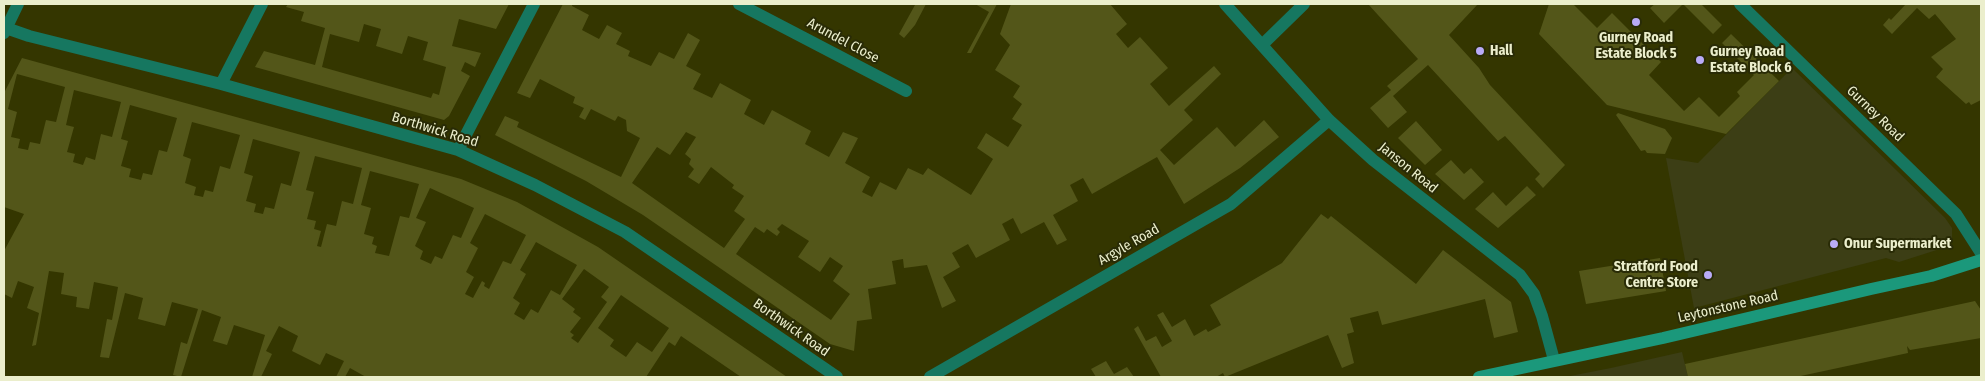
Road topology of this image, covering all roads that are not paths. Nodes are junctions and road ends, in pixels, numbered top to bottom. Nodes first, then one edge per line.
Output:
1 (18, 4) edge
2 (262, 4) edge
3 (534, 4) edge
4 (739, 4) edge
5 (1225, 4) edge
6 (1304, 4) edge
7 (1740, 4) edge
8 (5, 31) edge
9 (1262, 45) junction
10 (221, 84) junction
11 (906, 91) dead end
12 (1329, 120) junction
13 (458, 150) junction
14 (1981, 253) edge
15 (1981, 260) edge
16 (1554, 360) junction
17 (1505, 374) edge
18 (837, 377) edge
19 (930, 377) edge
20 (1479, 377) edge

1 - 8 street
2 - 10 street
3 - 13 street
4 - 11 street, Arundel Close
5 - 9 street, Janson Road
6 - 9 street
7 - 14 street, Gurney Road
8 - 10 street, Borthwick Road
9 - 12 street, Janson Road
10 - 13 street, Borthwick Road
12 - 16 street, Janson Road
12 - 19 street, Argyle Road
13 - 18 street, Borthwick Road
15 - 16 street, Leytonstone Road
16 - 17 street, Leytonstone Road
17 - 20 street, Leytonstone Road

